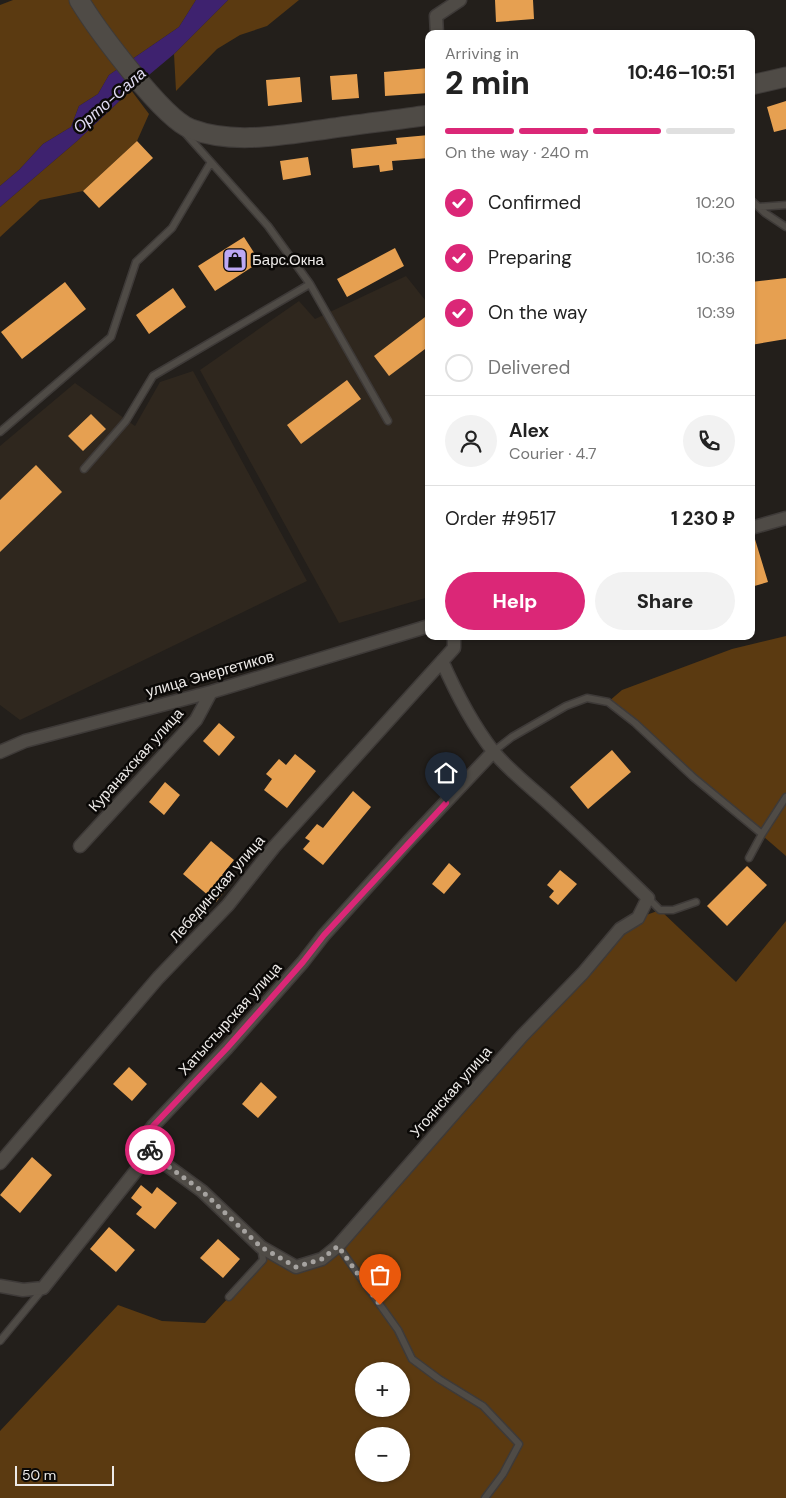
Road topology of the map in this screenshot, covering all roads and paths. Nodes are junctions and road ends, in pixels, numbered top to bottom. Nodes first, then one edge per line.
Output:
1 (79, 0) edge
2 (460, 0) edge
3 (437, 30) edge
4 (786, 78) edge
5 (755, 84) edge
6 (163, 107) junction
7 (425, 116) edge
8 (211, 162) junction
9 (755, 204) edge
10 (786, 205) edge
11 (759, 207) junction
12 (786, 227) edge
13 (310, 284) junction
14 (388, 421) dead end
15 (0, 432) edge
16 (84, 469) dead end
17 (786, 518) edge
18 (755, 527) edge
19 (425, 627) edge
20 (454, 640) edge
21 (442, 661) junction
22 (210, 692) junction
23 (494, 751) junction
24 (0, 752) edge
25 (786, 798) edge
26 (762, 834) junction
27 (80, 846) dead end
28 (749, 858) dead end
29 (648, 898) junction
30 (696, 902) dead end
31 (150, 1153) junction
32 (0, 1163) edge
33 (338, 1246) junction
34 (261, 1247) junction
35 (0, 1286) edge
36 (43, 1288) junction
37 (229, 1297) dead end
38 (0, 1341) edge
39 (485, 1498) edge

1 - 6 street
2 - 3 street
4 - 5 street
6 - 7 street
6 - 8 lane
8 - 13 lane
8 - 15 lane
9 - 11 lane
10 - 11 lane
11 - 12 lane
13 - 14 lane
13 - 16 lane
17 - 18 street
19 - 22 street, улица Энергетиков
20 - 21 street, Лебединская улица
21 - 23 street
21 - 32 street, Лебединская улица
22 - 24 street, улица Энергетиков
22 - 27 street, Куранахская улица
23 - 26 lane
23 - 29 street
23 - 31 street, Хатыстырская улица
25 - 26 lane
26 - 28 lane
29 - 30 lane
29 - 33 street, Угоянская улица
31 - 34 street, Угоянская улица
31 - 36 street
33 - 34 street, Угоянская улица
33 - 39 lane
34 - 37 lane
35 - 36 street
36 - 38 lane

